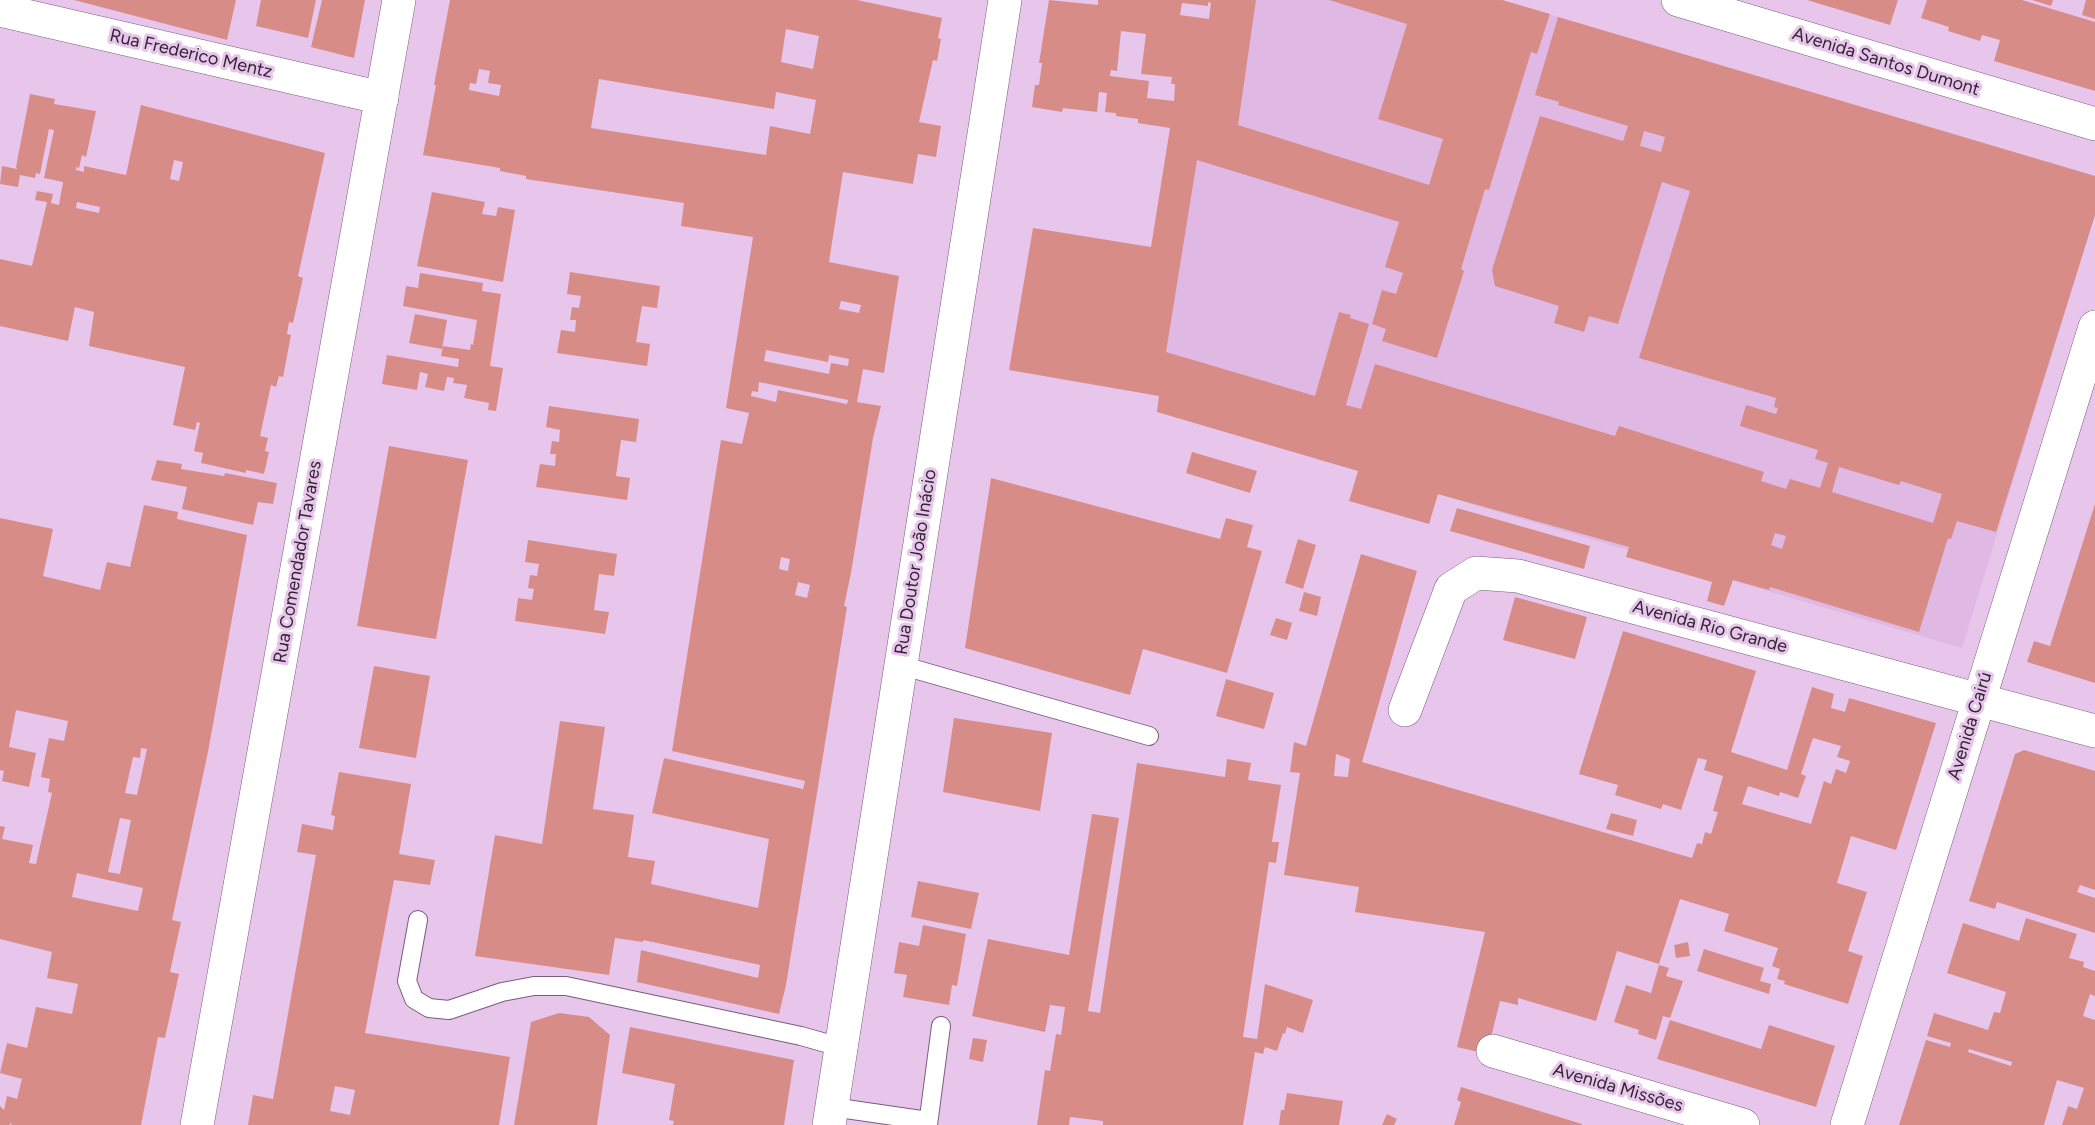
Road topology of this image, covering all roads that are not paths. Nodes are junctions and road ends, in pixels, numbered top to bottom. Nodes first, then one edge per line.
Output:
1 (399, 0) edge
2 (1005, 0) edge
3 (1678, 0) edge
4 (1711, 5) edge
5 (0, 10) edge
6 (382, 98) junction
7 (2095, 124) edge
8 (2095, 327) edge
9 (900, 665) junction
10 (1979, 698) junction
11 (1405, 710) dead end
12 (2095, 731) edge
13 (1149, 736) dead end
14 (418, 920) dead end
15 (941, 1026) dead end
16 (840, 1047) junction
17 (1493, 1051) dead end
18 (830, 1116) edge
19 (928, 1123) edge
20 (197, 1125) edge
21 (1743, 1125) edge
22 (1847, 1125) edge

1 - 6 street, Rua Comendador Tavares
2 - 9 street, Rua Doutor João Inácio
3 - 4 street, Avenida Santos Dumont
4 - 7 street, Avenida Santos Dumont
5 - 6 street, Rua Frederico Mentz
6 - 20 street, Rua Comendador Tavares
8 - 10 street, Avenida Cairú
9 - 13 lane
9 - 16 street, Rua Doutor João Inácio
10 - 11 street, Avenida Rio Grande
10 - 12 street, Avenida Rio Grande
10 - 22 street, Avenida Cairú
14 - 16 lane
15 - 19 lane
16 - 18 street, Rua Doutor João Inácio
17 - 21 street, Avenida Missões
18 - 19 lane

